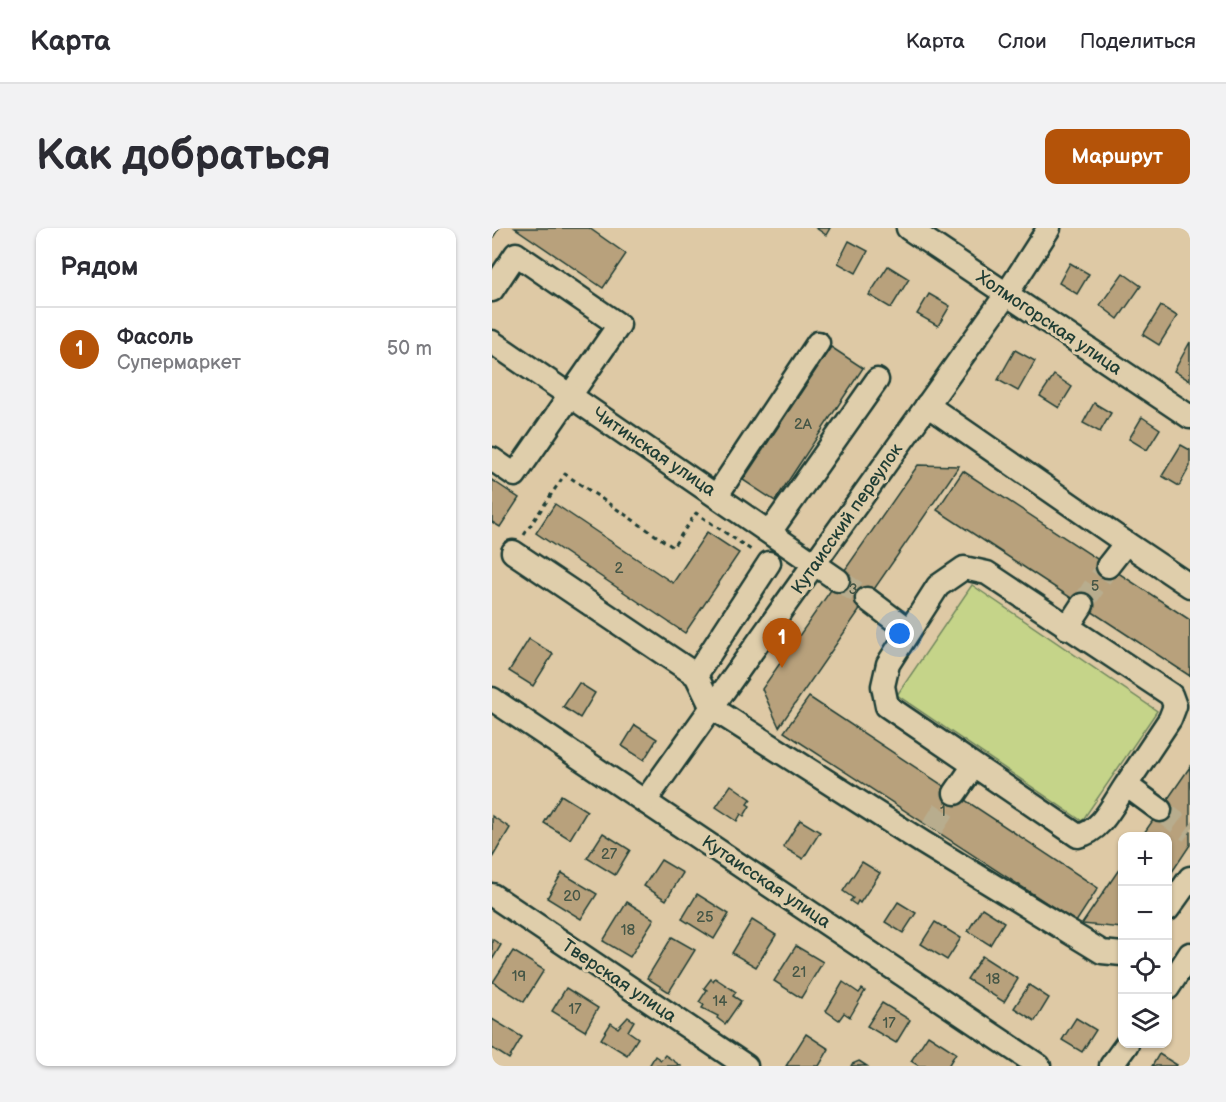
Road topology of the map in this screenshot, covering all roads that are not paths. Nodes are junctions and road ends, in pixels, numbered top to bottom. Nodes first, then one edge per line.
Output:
1 (908, 228) edge
2 (1049, 228) edge
3 (492, 290) edge
4 (1006, 295) junction
5 (492, 342) edge
6 (818, 343) dead end
7 (878, 380) dead end
8 (570, 395) junction
9 (927, 405) junction
10 (1190, 417) edge
11 (492, 459) edge
12 (717, 495) junction
13 (770, 532) junction
14 (1126, 543) junction
15 (513, 552) road end
16 (769, 563) road end
17 (815, 563) junction
18 (1108, 566) tunnel mouth
19 (838, 580) tunnel mouth
20 (1190, 586) edge
21 (867, 599) tunnel mouth
22 (1082, 605) tunnel mouth
23 (1067, 628) junction
24 (908, 630) junction
25 (696, 675) junction
26 (492, 699) edge
27 (712, 708) junction
28 (973, 767) junction
29 (1126, 785) junction
30 (955, 793) tunnel mouth
31 (645, 801) junction
32 (1160, 810) tunnel mouth
33 (1190, 878) edge
34 (492, 895) edge
35 (1172, 902) edge
36 (1118, 954) edge
37 (1190, 954) edge
38 (1172, 981) edge
39 (1124, 1048) edge
40 (746, 1066) edge
41 (1039, 1066) edge
42 (1111, 1066) edge

1 - 4 street, Холмогорская улица
2 - 4 street, Кутаисский переулок
3 - 8 street
4 - 9 street, Кутаисский переулок
4 - 10 street, Холмогорская улица
5 - 8 street, Читинская улица
6 - 12 street
7 - 13 street
8 - 11 street
8 - 12 street, Читинская улица
9 - 14 street
9 - 17 street, Кутаисский переулок
12 - 13 street, Читинская улица
13 - 17 street, Читинская улица
14 - 18 street
14 - 20 street
15 - 25 street
16 - 25 street
17 - 19 street, Читинская улица
17 - 27 street, Кутаисский переулок
21 - 24 street
22 - 23 street
23 - 24 street
23 - 29 street
24 - 28 street
25 - 27 street
26 - 31 street, Кутаисская улица
27 - 31 street, Кутаисский переулок
27 - 36 street
28 - 29 street
28 - 30 street
29 - 32 street
31 - 41 street, Кутаисская улица
33 - 35 street
34 - 40 street, Тверская улица
37 - 38 street
39 - 42 street

